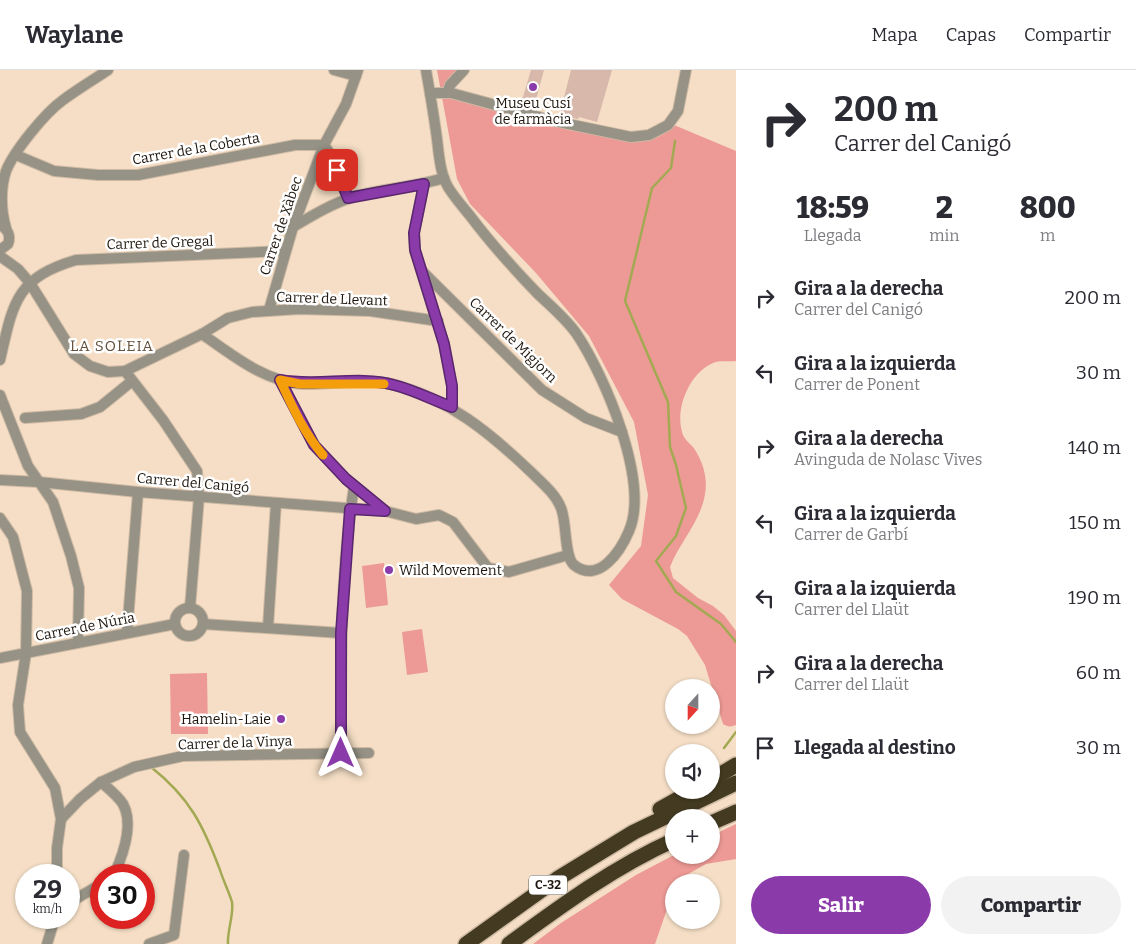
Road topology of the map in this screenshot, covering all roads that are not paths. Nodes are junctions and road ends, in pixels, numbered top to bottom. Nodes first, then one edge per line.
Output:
1 (108, 70) edge
2 (334, 70) edge
3 (426, 70) edge
4 (464, 70) edge
5 (686, 70) edge
6 (357, 73) edge
7 (430, 93) junction
8 (447, 93) junction
9 (324, 146) junction
10 (16, 155) junction
11 (444, 178) junction
12 (424, 184) junction
13 (348, 198) junction
14 (1, 214) edge
15 (3, 227) edge
16 (293, 227) junction
17 (8, 243) junction
18 (0, 250) edge
19 (284, 251) junction
20 (0, 256) edge
21 (18, 269) junction
22 (421, 270) junction
23 (30, 283) junction
24 (269, 310) junction
25 (438, 321) junction
26 (4, 322) edge
27 (202, 334) junction
28 (0, 360) edge
29 (125, 371) junction
30 (280, 380) junction
31 (132, 381) junction
32 (0, 395) edge
33 (452, 407) junction
34 (25, 418) dead end
35 (622, 432) junction
36 (0, 480) edge
37 (39, 482) junction
38 (354, 487) junction
39 (138, 492) junction
40 (199, 497) junction
41 (276, 503) junction
42 (350, 509) junction
43 (385, 511) junction
44 (0, 518) edge
45 (568, 555) junction
46 (190, 608) junction
47 (176, 624) junction
48 (203, 624) junction
49 (268, 627) junction
50 (127, 633) junction
51 (341, 633) junction
52 (78, 642) junction
53 (26, 653) junction
54 (0, 658) edge
55 (341, 753) junction
56 (369, 753) dead end
57 (736, 765) edge
58 (720, 775) edge
59 (101, 782) junction
60 (736, 783) edge
61 (678, 799) edge
62 (736, 812) edge
63 (61, 819) junction
64 (720, 819) edge
65 (634, 832) junction
66 (665, 844) edge
67 (184, 855) dead end
68 (58, 864) edge
69 (119, 864) edge
70 (52, 929) edge
71 (47, 944) edge
72 (149, 944) edge
73 (466, 944) edge
74 (509, 944) edge

1 - 10 street
2 - 6 street
3 - 7 street
4 - 8 street
5 - 8 street
6 - 9 street, Carrer de Xàbec
7 - 8 street
7 - 11 street
9 - 10 street, Carrer de la Coberta
9 - 13 street
9 - 16 street, Carrer de Xàbec
10 - 14 street
11 - 12 street
11 - 35 street
12 - 13 street
12 - 22 street
13 - 16 street
14 - 15 street
15 - 17 street
16 - 19 street, Carrer de Xàbec
17 - 18 street
17 - 21 street
19 - 23 street, Carrer de Gregal
19 - 24 street, Carrer de Xàbec
20 - 21 street
21 - 23 street
22 - 25 street
22 - 35 street, Carrer de Migjorn
23 - 26 street
23 - 29 street, Carrer de Llevant
24 - 25 street, Carrer de Llevant
24 - 27 street, Carrer de Llevant
25 - 33 street
26 - 28 street
27 - 29 street, Carrer de Llevant
27 - 30 street
29 - 31 street
30 - 33 street
30 - 38 street
31 - 34 street
31 - 40 street
32 - 37 street
33 - 45 street
35 - 45 street
36 - 37 street, Carrer del Canigó
37 - 39 street, Carrer del Canigó
37 - 52 street
38 - 42 street
38 - 43 street
39 - 40 street, Carrer del Canigó
39 - 50 street
40 - 41 street, Carrer del Canigó
40 - 46 street
41 - 42 street, Carrer del Canigó
41 - 49 street
42 - 43 street, Carrer del Canigó
42 - 51 street
43 - 45 street
44 - 53 street
46 - 47 street
46 - 48 street
47 - 48 street
47 - 50 street, Carrer de Núria
48 - 49 street
49 - 51 street
50 - 52 street, Carrer de Núria
51 - 55 street
52 - 53 street, Carrer de Núria
53 - 54 street, Carrer de Núria
53 - 63 street
55 - 56 street, Carrer de la Vinya
55 - 59 street, Carrer de la Vinya
57 - 58 highway
59 - 63 street, Carrer de la Vinya
59 - 69 street
60 - 65 highway, C-32
61 - 65 highway
62 - 64 highway
63 - 68 street
65 - 73 highway, C-32
66 - 74 highway, C-32
67 - 72 street
70 - 71 street

